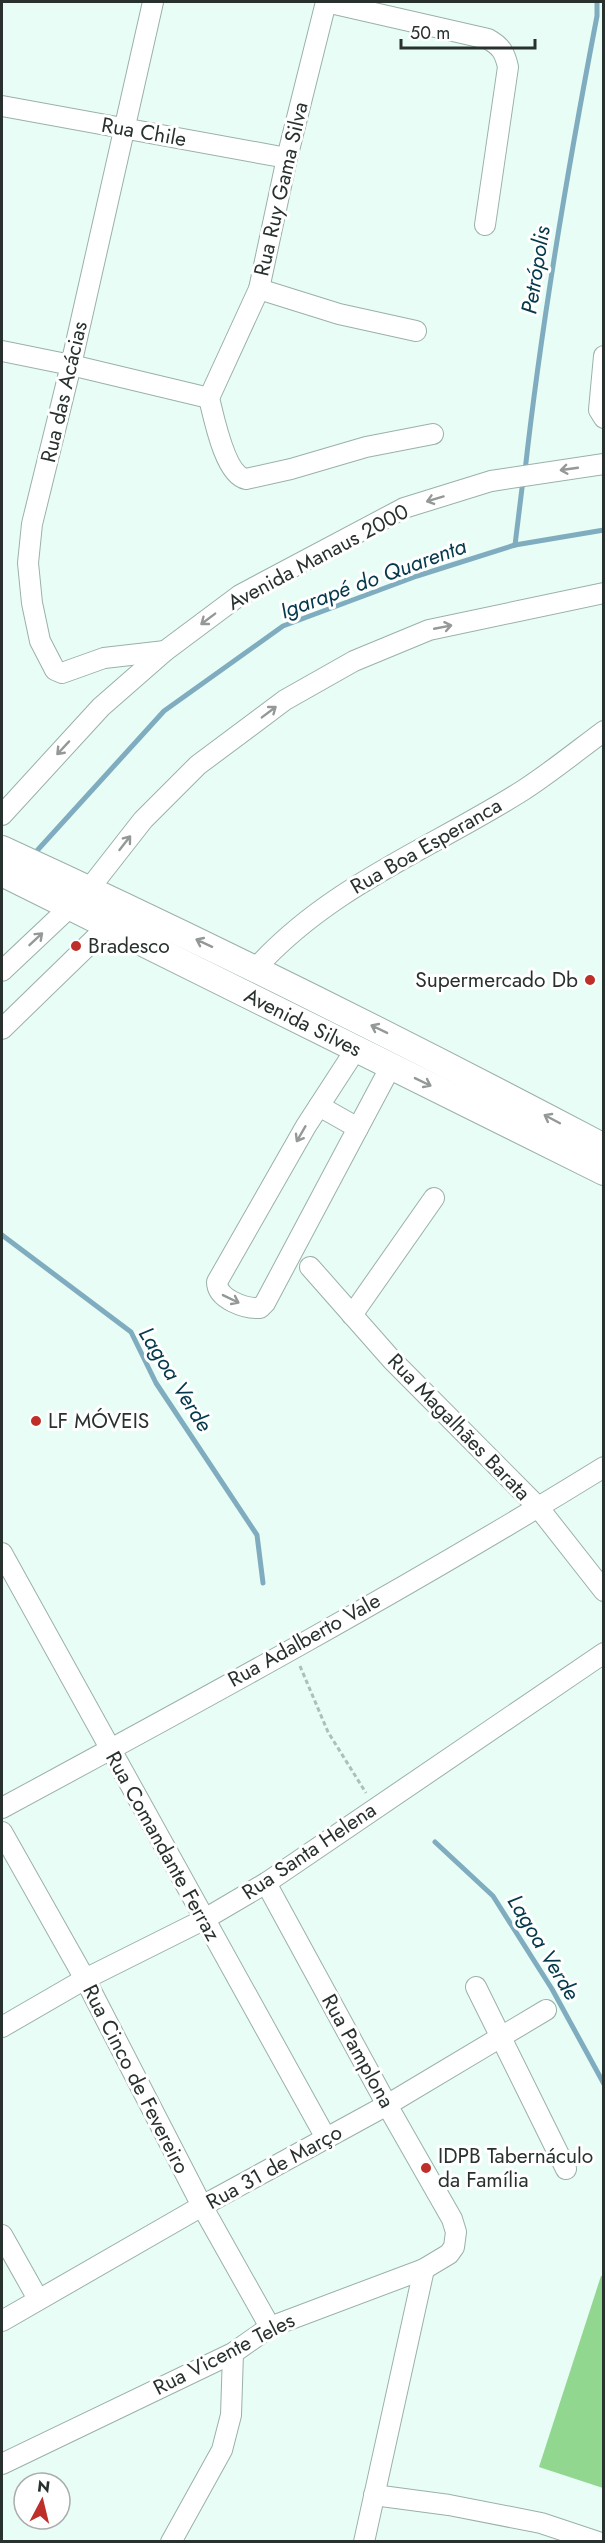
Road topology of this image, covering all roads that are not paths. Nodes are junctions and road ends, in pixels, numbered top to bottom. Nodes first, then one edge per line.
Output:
1 (153, 2) edge
2 (326, 2) edge
3 (2, 106) edge
4 (125, 129) junction
5 (286, 158) junction
6 (485, 225) dead end
7 (259, 289) junction
8 (416, 332) dead end
9 (2, 351) edge
10 (603, 356) edge
11 (71, 365) junction
12 (209, 398) junction
13 (603, 418) edge
14 (433, 434) dead end
15 (603, 464) edge
16 (603, 593) edge
17 (165, 651) junction
18 (603, 731) edge
19 (2, 815) edge
20 (2, 849) edge
21 (2, 873) edge
22 (41, 880) junction
23 (89, 889) junction
24 (70, 906) junction
25 (108, 926) junction
26 (256, 968) junction
27 (2, 971) edge
28 (2, 1029) edge
29 (356, 1049) junction
30 (391, 1066) junction
31 (319, 1106) junction
32 (358, 1128) junction
33 (603, 1147) edge
34 (603, 1172) edge
35 (434, 1198) dead end
36 (310, 1267) dead end
37 (352, 1315) junction
38 (603, 1467) edge
39 (538, 1507) junction
40 (2, 1553) edge
41 (603, 1591) edge
42 (603, 1653) edge
43 (109, 1750) junction
44 (2, 1808) edge
45 (2, 1832) edge
46 (266, 1883) junction
47 (203, 1920) junction
48 (85, 1979) junction
49 (476, 1987) dead end
50 (546, 2010) dead end
51 (2, 2027) edge
52 (499, 2037) junction
53 (387, 2105) junction
54 (326, 2138) junction
55 (566, 2169) dead end
56 (202, 2206) junction
57 (452, 2219) joint
58 (2, 2235) edge
59 (424, 2269) junction
60 (38, 2299) junction
61 (2, 2320) edge
62 (270, 2327) junction
63 (233, 2353) junction
64 (2, 2464) edge
65 (374, 2495) junction
66 (171, 2541) edge
67 (364, 2541) edge
68 (598, 2541) edge

1 - 4 street, Rua das Acácias
2 - 5 street, Rua Ruy Gama Silva
2 - 6 street
3 - 4 street, Rua Chile
4 - 5 street, Rua Chile
4 - 11 street, Rua das Acácias
5 - 7 street, Rua Ruy Gama Silva
7 - 8 street, Rua Ruy Gama Silva
7 - 12 street
9 - 11 street
10 - 13 street
11 - 12 street
11 - 17 street, Rua das Acácias
12 - 14 street
15 -> 17 street, Avenida Manaus 2000
23 -> 16 street
17 -> 19 street, Avenida Manaus 2000
18 - 26 street, Rua Boa Esperanca
20 - 22 main road, Avenida Silves
21 - 22 main road, Avenida Silves
22 - 23 main road, Avenida Silves
22 - 24 main road, Avenida Silves
23 - 24 street
26 -> 23 main road, Avenida Silves
24 - 25 main road, Avenida Silves
27 -> 24 street
25 - 28 street
25 - 29 main road, Avenida Silves
33 -> 26 main road, Avenida Silves
29 - 30 main road, Avenida Silves
29 - 31 street
30 - 32 street
30 -> 34 main road, Avenida Silves
31 - 32 street
31 -> 32 street
35 - 37 street
36 - 37 street, Rua Magalhães Barata
37 - 39 street, Rua Magalhães Barata
38 - 39 street, Rua Adalberto Vale
39 - 41 street, Rua Magalhães Barata
39 - 43 street, Rua Adalberto Vale
40 - 43 street, Rua Comandante Ferraz
42 - 46 street, Rua Santa Helena
43 - 44 street, Rua Adalberto Vale
43 - 47 street, Rua Comandante Ferraz
45 - 48 street, Rua Cinco de Fevereiro
46 - 47 street, Rua Santa Helena
46 - 53 street, Rua Pamplona
47 - 48 street, Rua Santa Helena
47 - 54 street, Rua Comandante Ferraz
48 - 51 street, Rua Santa Helena
48 - 56 street, Rua Cinco de Fevereiro
49 - 52 street
50 - 52 street, Rua 31 de Março
52 - 53 street, Rua 31 de Março
52 - 55 street
53 - 54 street, Rua 31 de Março
53 - 57 street, Rua Pamplona
54 - 56 street, Rua 31 de Março
56 - 60 street, Rua 31 de Março
56 - 62 street, Rua Cinco de Fevereiro
57 - 59 street, Rua Vicente Teles
58 - 60 street
59 - 62 street, Rua Vicente Teles
59 - 65 street
60 - 61 street, Rua 31 de Março
62 - 63 street, Rua Vicente Teles
63 - 64 street, Rua Vicente Teles
63 - 66 street
65 - 67 street
65 - 68 street

